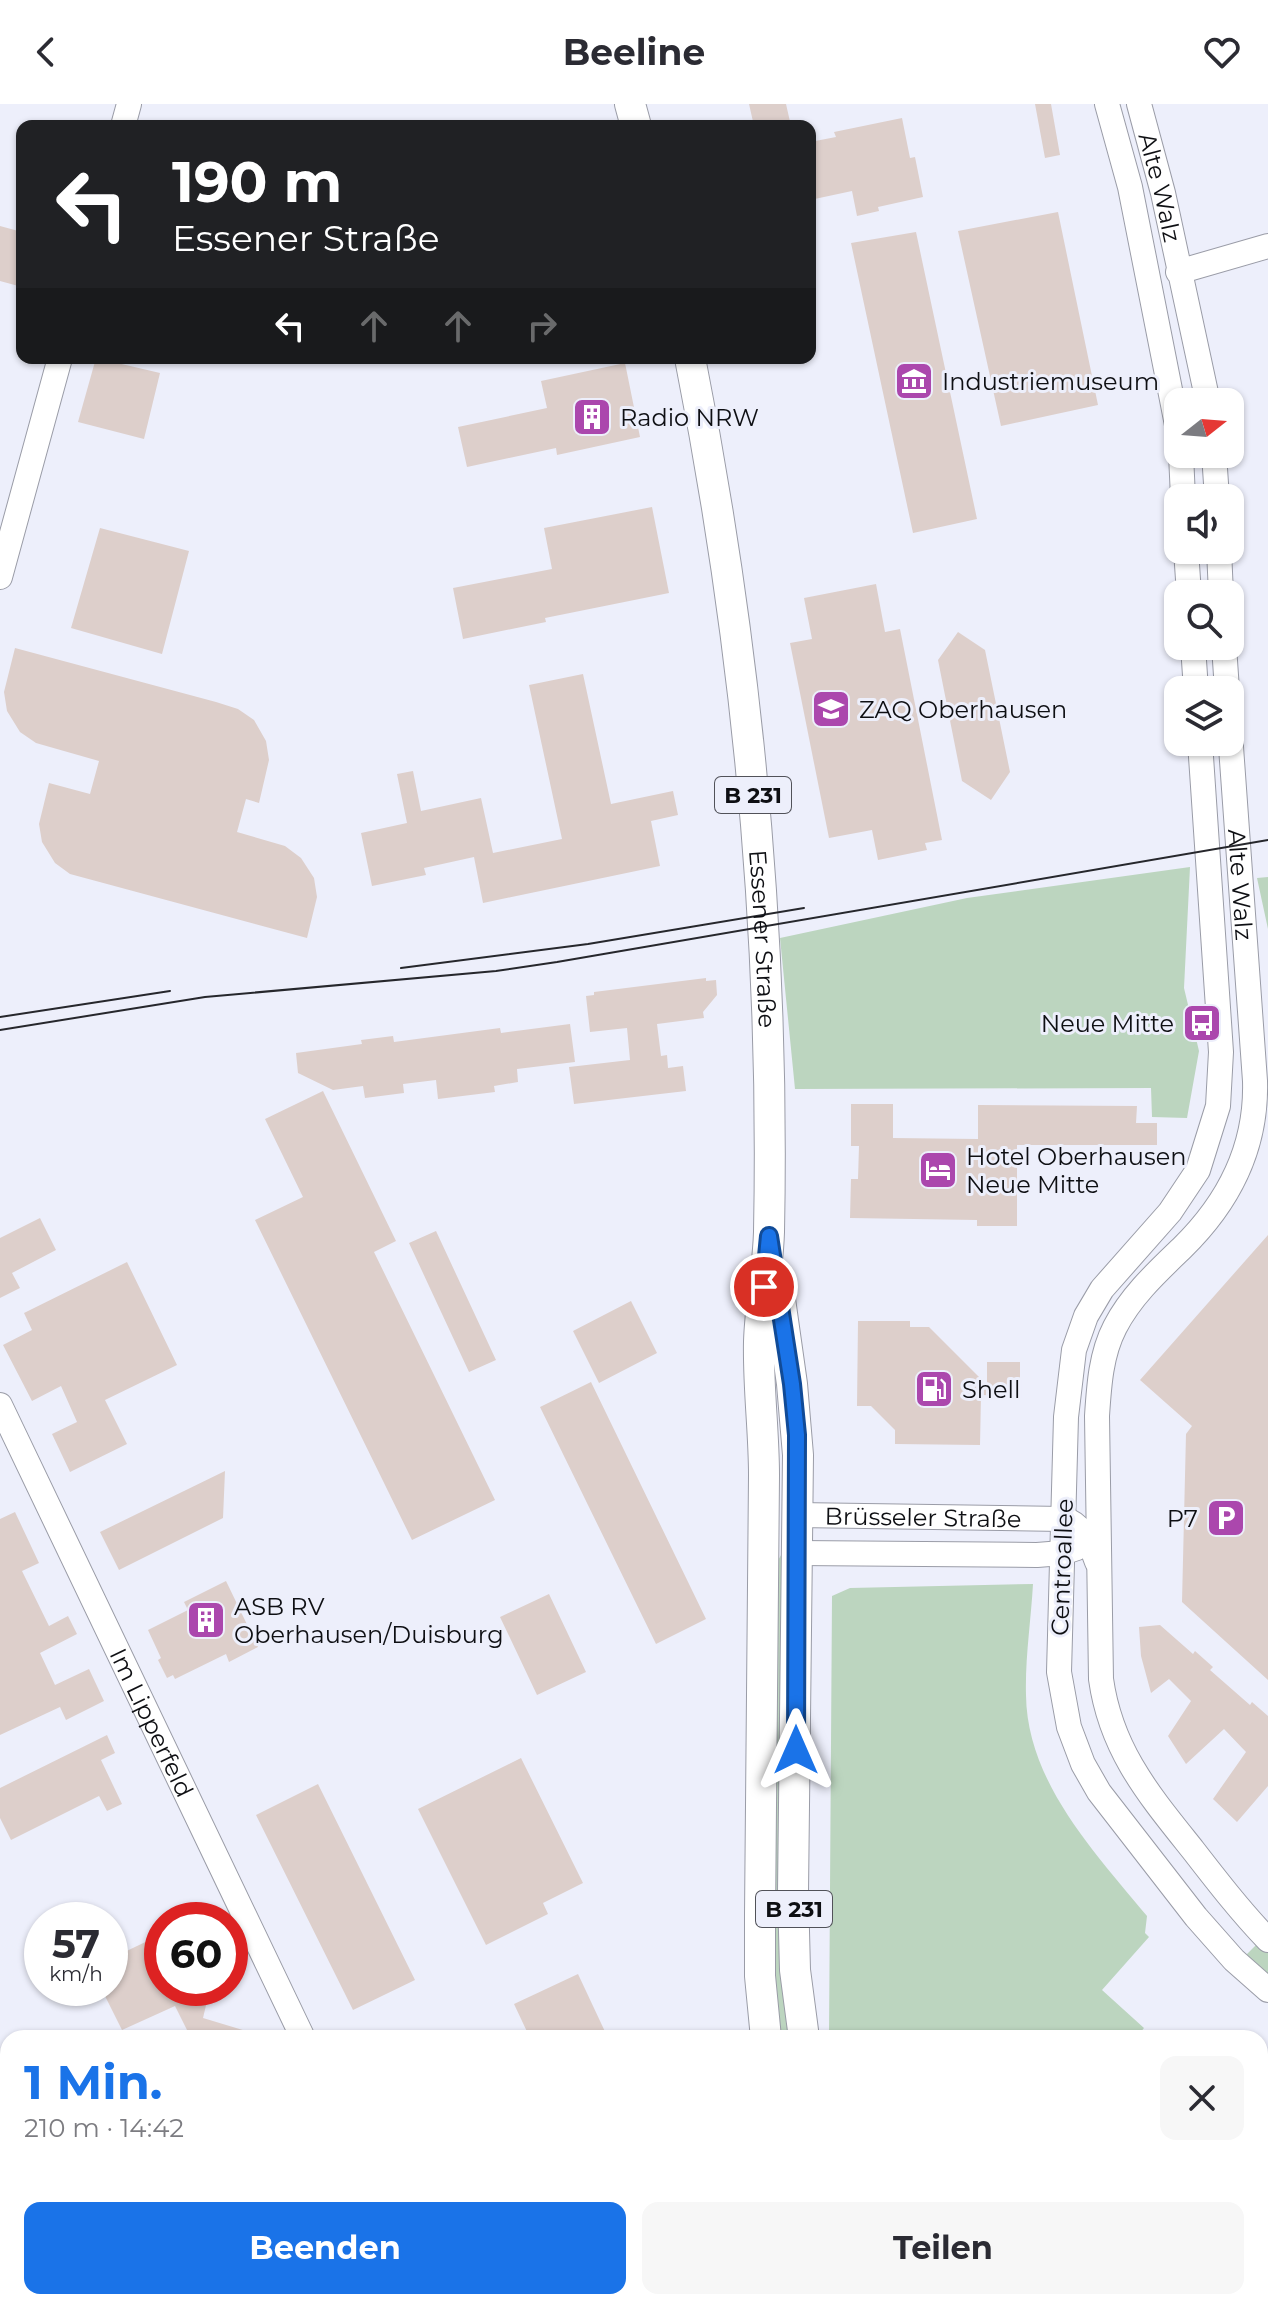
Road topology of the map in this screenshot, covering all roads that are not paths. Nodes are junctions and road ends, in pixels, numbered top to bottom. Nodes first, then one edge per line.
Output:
1 (1107, 104) edge
2 (1139, 104) edge
3 (1268, 246) edge
4 (1143, 249) junction
5 (1178, 272) junction
6 (58, 364) edge
7 (691, 364) edge
8 (1170, 388) edge
9 (1206, 388) edge
10 (0, 577) edge
11 (1201, 756) edge
12 (1232, 756) edge
13 (1217, 1117) joint
14 (1251, 1133) joint
15 (769, 1236) junction
16 (0, 1405) edge
17 (797, 1515) junction
18 (1063, 1519) junction
19 (763, 1529) junction
20 (1093, 1531) junction
21 (797, 1553) junction
22 (1062, 1553) junction
23 (1268, 1940) edge
24 (1268, 1990) edge
25 (299, 2030) edge
26 (765, 2030) edge
27 (803, 2030) edge

1 - 4 street, Alte Walz
2 - 5 street, Alte Walz
3 - 5 street
4 - 5 street, Alte Walz
4 - 8 street, Alte Walz
5 - 9 street, Alte Walz
6 - 10 street
7 - 15 main road, Essener Straße / B 231
11 - 13 street, Alte Walz
12 - 14 street, Alte Walz
13 - 18 street, Centroallee
14 - 20 street, Centroallee
15 - 17 main road, Essener Straße / B 231
15 - 19 main road, Essener Straße / B 231
16 - 25 street, Im Lipperfeld
17 - 18 street, Brüsseler Straße
17 - 19 main road
17 - 21 main road, Essener Straße / B 231
18 - 20 street
18 - 22 street, Centroallee
19 - 21 main road
19 - 26 main road, Essener Straße / B 231
20 - 22 street, Brüsseler Straße
20 - 23 street, Centroallee
21 - 22 street, Brüsseler Straße
21 - 27 main road, Essener Straße / B 231
22 - 24 street, Centroallee

